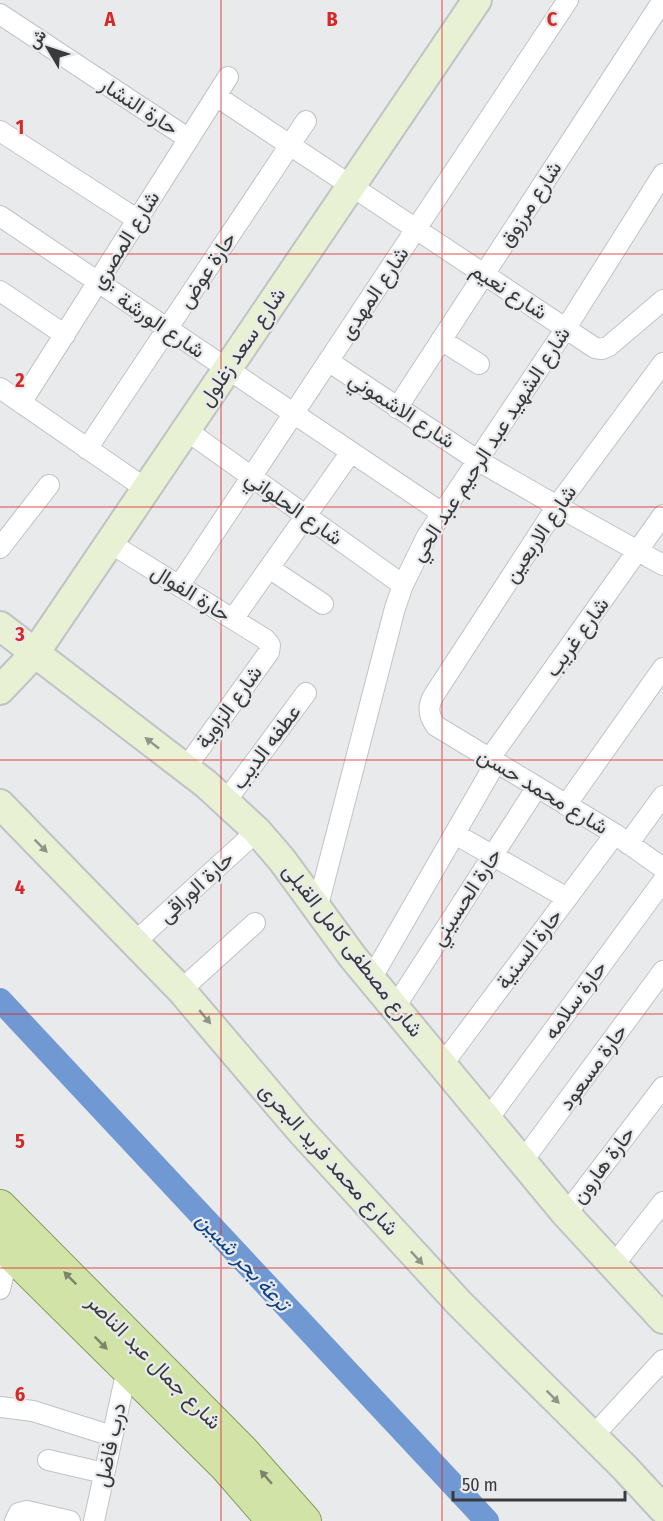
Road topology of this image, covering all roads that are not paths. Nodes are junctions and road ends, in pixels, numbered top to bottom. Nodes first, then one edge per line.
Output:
1 (477, 0) edge
2 (568, 0) edge
3 (663, 0) edge
4 (0, 14) edge
5 (228, 77) dead end
6 (216, 96) junction
7 (306, 121) dead end
8 (0, 131) edge
9 (189, 139) junction
10 (290, 146) junction
11 (663, 174) edge
12 (351, 187) junction
13 (0, 216) edge
14 (138, 220) junction
15 (417, 230) junction
16 (484, 274) junction
17 (98, 282) junction
18 (0, 291) edge
19 (663, 300) edge
20 (566, 328) junction
21 (167, 329) junction
22 (65, 335) junction
23 (441, 340) junction
24 (328, 361) junction
25 (663, 363) edge
26 (479, 364) dead end
27 (227, 369) junction
28 (0, 388) edge
29 (21, 403) junction
30 (397, 408) junction
31 (293, 414) junction
32 (186, 430) junction
33 (87, 449) junction
34 (351, 452) junction
35 (477, 460) junction
36 (251, 477) junction
37 (49, 485) dead end
38 (146, 489) junction
39 (557, 506) junction
40 (442, 513) junction
41 (663, 515) edge
42 (306, 516) junction
43 (110, 543) junction
44 (0, 548) edge
45 (639, 550) junction
46 (663, 565) edge
47 (270, 568) junction
48 (403, 585) junction
49 (179, 586) junction
50 (322, 604) dead end
51 (233, 619) junction
52 (0, 626) edge
53 (270, 645) joint
54 (36, 653) junction
55 (663, 668) edge
56 (0, 690) edge
57 (306, 693) dead end
58 (429, 711) joint
59 (493, 760) junction
60 (185, 768) junction
61 (537, 788) junction
62 (663, 796) edge
63 (226, 801) junction
64 (0, 804) edge
65 (566, 805) junction
66 (257, 831) junction
67 (455, 834) junction
68 (622, 839) junction
69 (493, 856) junction
70 (663, 868) edge
71 (663, 881) edge
72 (567, 898) junction
73 (317, 909) junction
74 (255, 923) dead end
75 (135, 942) junction
76 (663, 971) edge
77 (371, 979) junction
78 (181, 990) junction
79 (395, 1007) junction
80 (442, 1065) junction
81 (663, 1087) edge
82 (488, 1119) junction
83 (522, 1162) junction
84 (663, 1202) edge
85 (0, 1206) edge
86 (566, 1214) junction
87 (4, 1247) edge
88 (614, 1266) junction
89 (0, 1289) edge
90 (663, 1319) edge
91 (663, 1360) edge
92 (127, 1369) junction
93 (0, 1407) edge
94 (112, 1436) junction
95 (593, 1436) junction
96 (48, 1460) dead end
97 (104, 1473) junction
98 (663, 1509) edge
99 (0, 1519) edge
100 (98, 1520) edge
101 (14, 1521) edge
102 (70, 1521) edge
103 (273, 1521) edge
104 (305, 1521) edge

1 - 12 main road, شارع سعد زغلول
2 - 15 street, شارع المهدى
3 - 16 street, شارع مرزوق
4 - 9 street, حارة النشار
5 - 6 street, شارع المصري
6 - 9 street, شارع المصري
6 - 10 street, شارع نعيم
7 - 10 street, حارة عوض
8 - 14 street
9 - 14 street, شارع المصري
10 - 12 street, شارع نعيم
10 - 21 street, حارة عوض
11 - 20 street, شارع الشهيد عبد الرحيم عبد الحي
12 - 15 street, شارع نعيم
12 - 27 main road, شارع سعد زغلول
13 - 17 street, شارع الورشة
14 - 17 street, شارع المصري
15 - 16 street, شارع نعيم
15 - 24 street, شارع المهدى
16 - 20 street, شارع نعيم
16 - 23 street, شارع مرزوق
17 - 21 street, شارع الورشة
17 - 22 street, شارع المصري
18 - 22 street
19 - 20 street, شارع نعيم
20 - 35 street, شارع الشهيد عبد الرحيم عبد الحي
21 - 27 street, شارع الورشة
21 - 33 street, حارة عوض
22 - 29 street, شارع المصري
23 - 26 street
23 - 30 street, شارع مرزوق
24 - 30 street, شارع الاشموني
24 - 31 street, شارع المهدى
25 - 39 street, شارع الاربعين
27 - 31 street, شارع الورشة
27 - 32 main road, شارع سعد زغلول
28 - 29 street
29 - 33 street
30 - 35 street, شارع الاشموني
31 - 34 street, شارع الورشة
31 - 36 street, شارع المهدى
32 - 36 street, شارع الحلواني
32 - 38 main road, شارع سعد زغلول
33 - 38 street
34 - 40 street, شارع الورشة
34 - 42 street
35 - 39 street, شارع الاشموني
35 - 40 street, شارع الشهيد عبد الرحيم عبد الحي
36 - 42 street, شارع الحلواني
36 - 49 street, شارع المهدى
37 - 44 street
38 - 43 main road, شارع سعد زغلول
39 - 45 street, شارع الاشموني
39 - 58 street, شارع الاربعين
40 - 48 street, شارع الشهيد عبد الرحيم عبد الحي
41 - 45 street, شارع غريب
42 - 47 street
42 - 48 street, شارع الحلواني
43 - 49 street, حارة الفوال
43 - 54 main road, شارع سعد زغلول
45 - 46 street, شارع الاشموني
45 - 59 street, شارع غريب
47 - 50 street
47 - 51 street
48 - 73 street, شارع الشهيد عبد الرحيم عبد الحي
49 - 51 street, حارة الفوال
51 - 53 street, حارة الفوال
52 - 54 main road, شارع مصطفى كامل القبلى
53 - 60 street, شارع الزاوية
54 - 56 main road, شارع سعد زغلول
60 -> 54 main road, شارع مصطفى كامل القبلى
55 - 65 street
57 - 63 street, عطفه الديب
58 - 59 street, شارع محمد حسن
59 - 61 street, شارع محمد حسن
59 - 67 street, شارع غريب
60 - 63 main road, شارع مصطفى كامل القبلى
61 - 65 street, شارع محمد حسن
61 - 69 street, حارة الحسيني
62 - 68 street, حارة السنية
63 - 66 main road, شارع مصطفى كامل القبلى
64 -> 75 main road, شارع محمد فريد البحرى
65 - 68 street, شارع محمد حسن
66 - 73 main road, شارع مصطفى كامل القبلى
66 - 75 street, حارة الوراقى
67 - 69 street
67 - 77 street, شارع غريب
68 - 70 street, شارع محمد حسن
68 - 72 street, حارة السنية
69 - 72 street
69 - 79 street, حارة الحسيني
71 - 82 street, حارة سلامه
72 - 80 street, حارة السنية
73 - 77 main road, شارع مصطفى كامل القبلى
74 - 78 street
75 - 78 main road, شارع محمد فريد البحرى
76 - 83 street, حارة مسعود
77 - 79 main road, شارع مصطفى كامل القبلى
78 -> 95 main road, شارع محمد فريد البحرى
79 - 80 main road, شارع مصطفى كامل القبلى
80 - 82 main road, شارع مصطفى كامل القبلى
81 - 86 street, حارة هارون
82 - 83 main road, شارع مصطفى كامل القبلى
83 - 86 main road, شارع مصطفى كامل القبلى
84 - 88 street
104 -> 85 main road, شارع جمال عبد الناصر
86 - 88 main road, شارع مصطفى كامل القبلى
87 - 89 street
87 -> 92 main road, شارع جمال عبد الناصر
88 - 90 main road, شارع مصطفى كامل القبلى
91 - 95 street
92 - 94 street, درب فاضل
92 - 103 main road, شارع جمال عبد الناصر
93 - 94 street
94 - 97 street, درب فاضل
95 - 98 main road, شارع محمد فريد البحرى
96 - 97 street
97 - 100 street, درب فاضل
99 - 101 street
101 - 102 street

